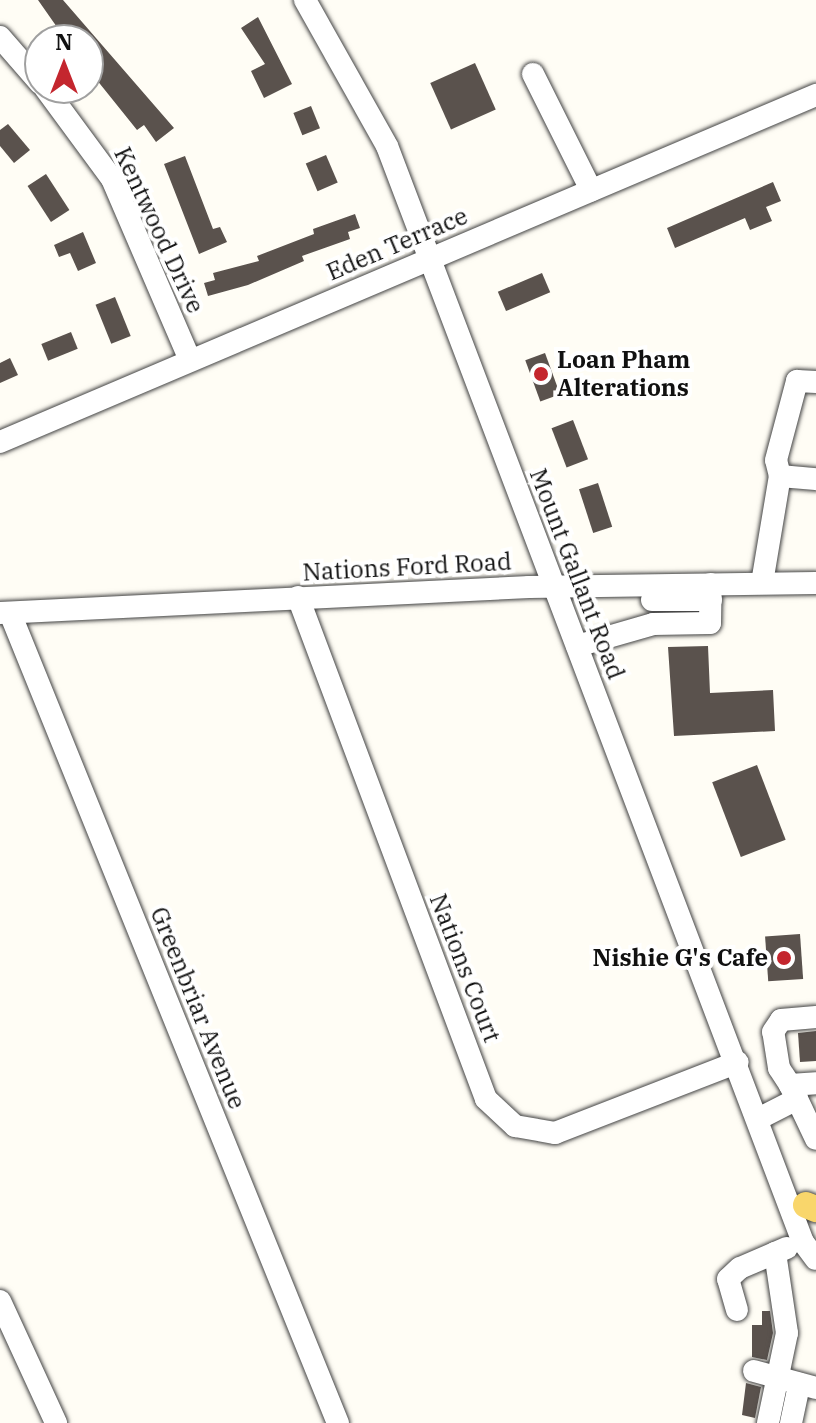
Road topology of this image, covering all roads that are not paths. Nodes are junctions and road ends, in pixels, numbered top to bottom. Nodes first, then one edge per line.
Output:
1 (305, 0) edge
2 (0, 37) edge
3 (24, 65) edge
4 (533, 74) dead end
5 (816, 95) edge
6 (57, 104) edge
7 (591, 190) junction
8 (429, 258) junction
9 (190, 360) junction
10 (816, 382) edge
11 (0, 442) edge
12 (815, 471) edge
13 (780, 476) junction
14 (762, 583) junction
15 (816, 583) edge
16 (554, 587) junction
17 (652, 592) junction
18 (711, 592) junction
19 (298, 597) junction
20 (5, 613) edge
21 (653, 624) junction
22 (577, 646) junction
23 (816, 1017) edge
24 (738, 1062) junction
25 (816, 1083) edge
26 (793, 1092) junction
27 (758, 1119) junction
28 (816, 1139) edge
29 (781, 1177) junction
30 (813, 1211) edge
31 (810, 1251) edge
32 (775, 1253) junction
33 (0, 1301) edge
34 (737, 1310) dead end
35 (754, 1371) dead end
36 (798, 1384) edge
37 (56, 1423) edge
38 (338, 1423) edge
39 (768, 1423) edge
40 (791, 1423) edge

1 - 8 street, Mount Gallant Road
2 - 3 street
4 - 7 street
5 - 7 street, Eden Terrace
6 - 9 street, Kentwood Drive
7 - 8 street, Eden Terrace
8 - 9 street, Eden Terrace
8 - 16 street, Mount Gallant Road
9 - 11 street, Eden Terrace
10 - 13 street
12 - 13 street
13 - 14 street
14 - 15 street, Nations Ford Road
14 - 18 street, Nations Ford Road
16 - 17 street, Nations Ford Road
16 - 19 street, Nations Ford Road
16 - 22 street, Mount Gallant Road
17 - 18 street, Nations Ford Road
17 - 21 street
18 - 21 street
19 - 20 street, Nations Ford Road
19 - 24 street, Nations Court
20 - 38 street, Greenbriar Avenue
21 - 22 street
22 - 24 street, Mount Gallant Road
23 - 26 street
24 - 27 street, Mount Gallant Road
25 - 26 street
26 - 27 street
26 - 28 street
27 - 29 street, Mount Gallant Road
29 - 30 street, Mount Gallant Road
29 - 31 street, Mount Gallant Road
31 - 32 street
32 - 34 street
32 - 36 street
33 - 37 street
35 - 36 street
36 - 39 street
36 - 40 street

